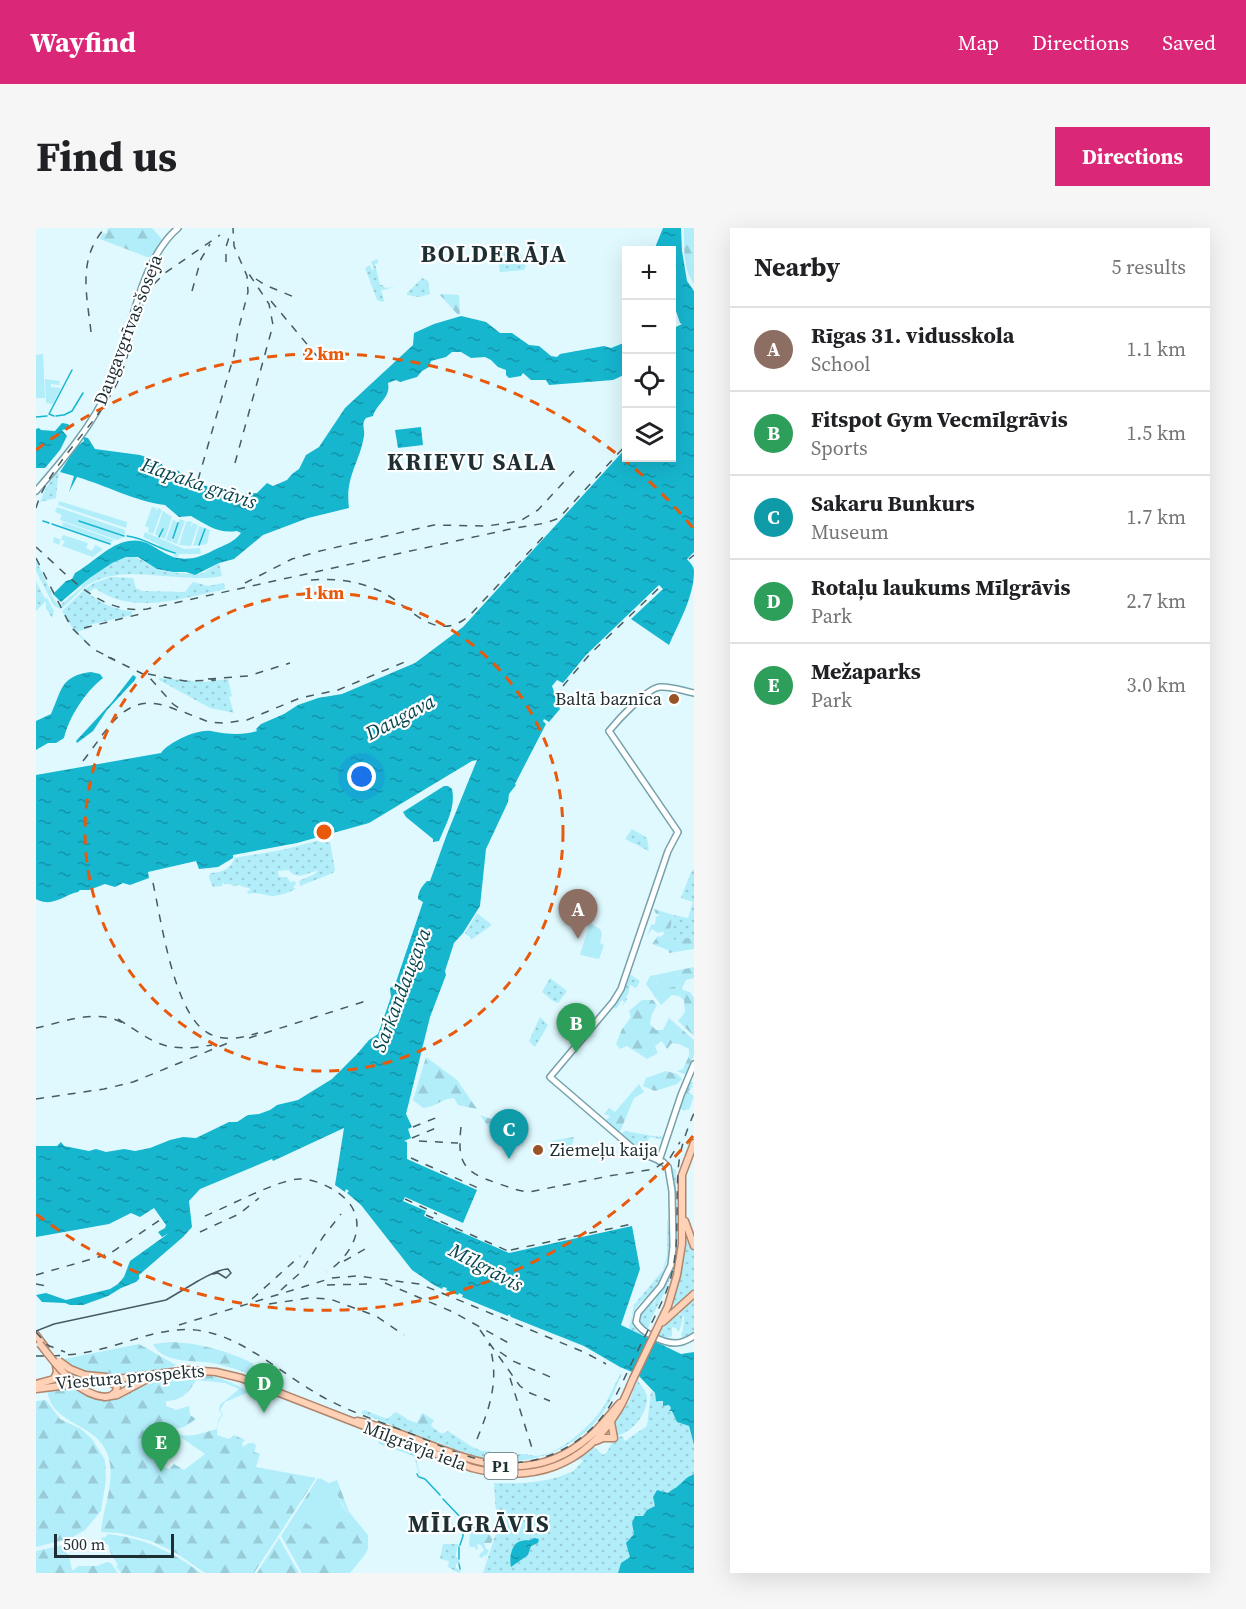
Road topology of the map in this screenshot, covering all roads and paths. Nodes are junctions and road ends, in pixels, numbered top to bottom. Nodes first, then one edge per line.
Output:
1 (178, 228) edge
2 (36, 491) edge
3 (694, 693) edge
4 (694, 1064) edge
5 (694, 1143) edge
6 (660, 1161) junction
7 (682, 1209) junction
8 (682, 1244) junction
9 (694, 1246) edge
10 (694, 1294) edge
11 (672, 1295) junction
12 (679, 1306) junction
13 (658, 1327) junction
14 (36, 1337) edge
15 (694, 1338) edge
16 (52, 1357) junction
17 (165, 1373) junction
18 (84, 1379) junction
19 (105, 1380) junction
20 (250, 1380) junction
21 (36, 1386) edge
22 (105, 1396) junction
23 (624, 1398) junction
24 (611, 1421) junction
25 (356, 1422) joint
26 (593, 1439) junction

1 - 2 main road, Daugavgrīvas šoseja
3 - 6 main road
4 - 6 main road
5 - 7 main road, P1
6 - 15 main road
7 - 8 main road, P1
7 - 9 main road, P1
8 - 9 main road
8 - 11 main road, P1
10 - 12 main road, P1
11 - 12 main road
11 - 13 main road, P1
12 - 13 main road, P1
13 - 23 main road, Mīlgrāvja iela / P1, bridge
14 - 16 main road, bridge
16 - 18 main road, bridge
16 - 21 main road
16 - 22 main road, bridge
17 - 19 main road, Viestura prospekts / P1
17 - 20 main road, Viestura prospekts / P1
17 - 22 main road
18 - 19 main road, Viestura prospekts / P1
18 - 20 main road, Viestura prospekts / P1
18 - 21 main road, Viestura prospekts / P1
19 - 22 main road
20 - 25 main road, Viestura prospekts / P1
23 - 24 main road, Mīlgrāvja iela / P1
23 - 26 main road, Mīlgrāvja iela / P1
24 - 26 main road, Mīlgrāvja iela / P1
24 - 26 main road
25 - 26 main road, Mīlgrāvja iela / P1

